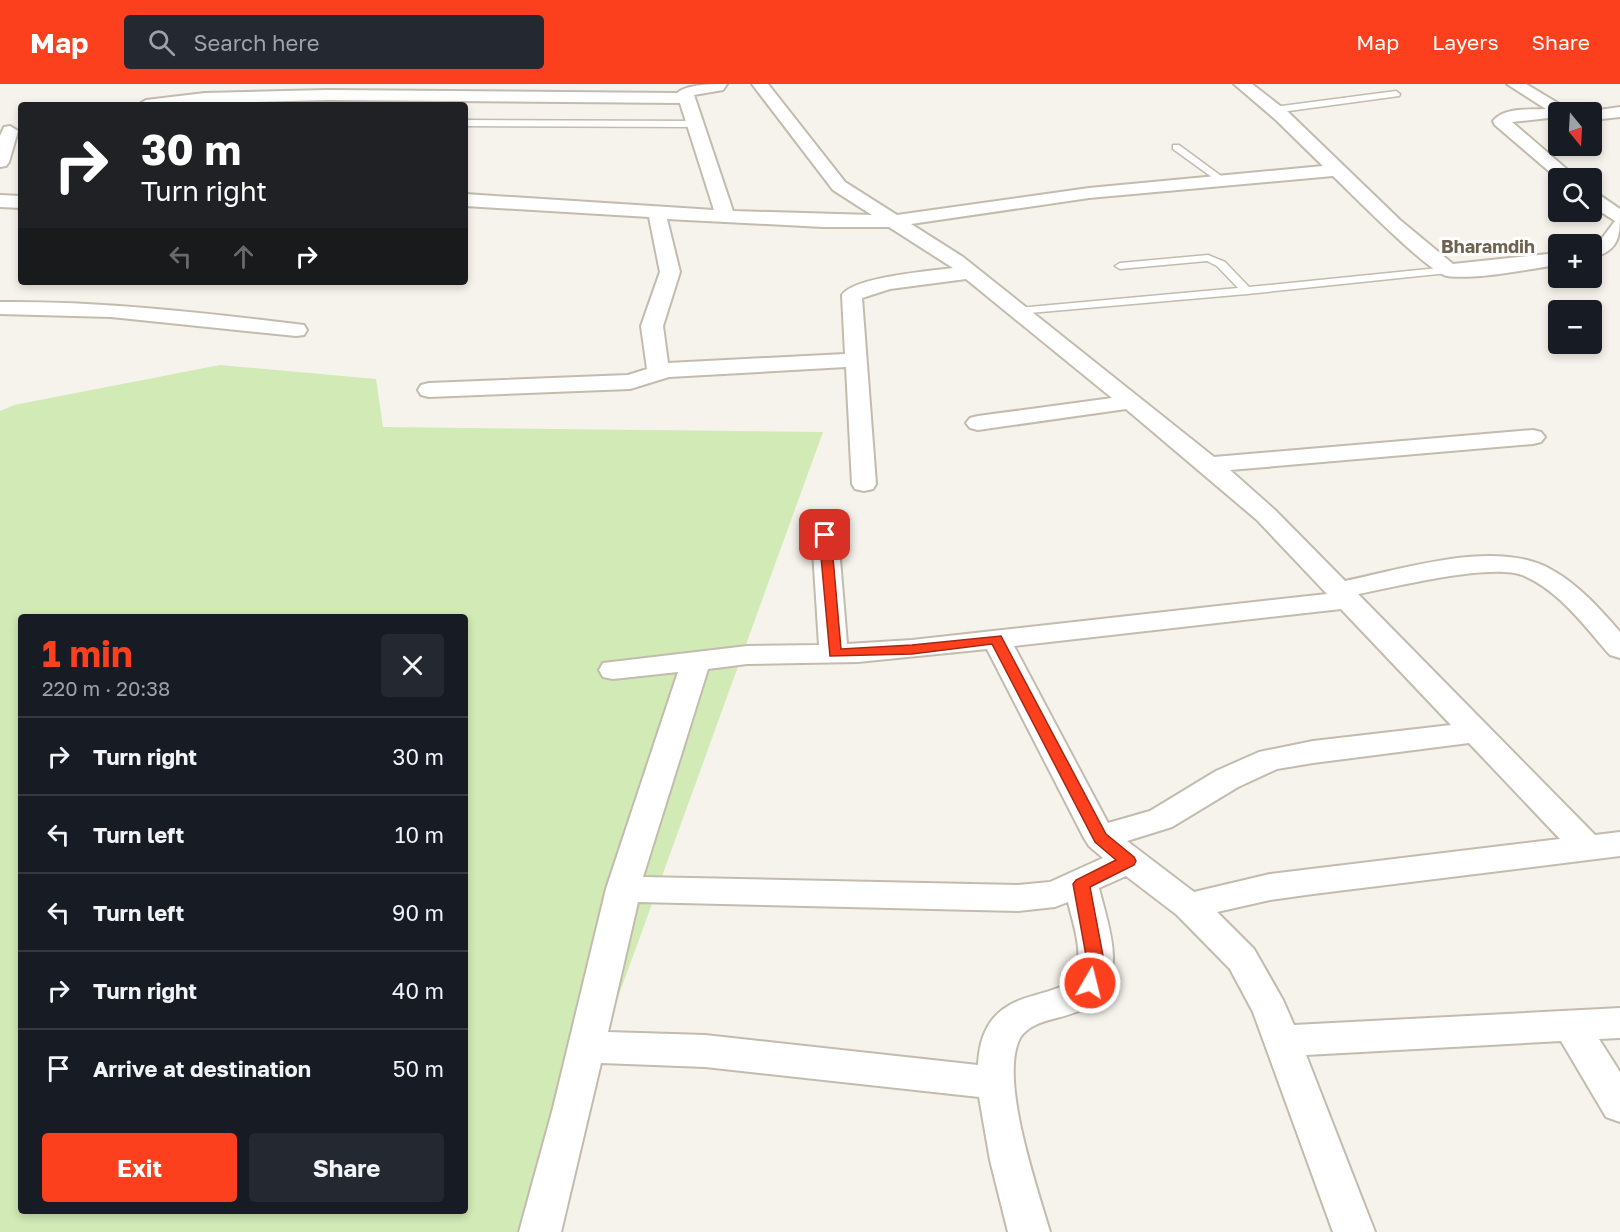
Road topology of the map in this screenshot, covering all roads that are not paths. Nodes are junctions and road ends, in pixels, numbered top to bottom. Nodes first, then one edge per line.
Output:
1 (719, 84) edge
2 (760, 84) edge
3 (1242, 84) edge
4 (1515, 84) edge
5 (1396, 94) dead end
6 (220, 96) edge
7 (687, 98) junction
8 (165, 102) edge
9 (1548, 104) edge
10 (1274, 110) junction
11 (1620, 112) edge
12 (1548, 114) edge
13 (1602, 114) edge
14 (468, 123) edge
15 (695, 124) junction
16 (10, 131) edge
17 (1176, 147) dead end
18 (18, 151) edge
19 (2, 157) edge
20 (1556, 168) edge
21 (1336, 170) junction
22 (1223, 180) junction
23 (468, 200) edge
24 (0, 201) edge
25 (18, 202) edge
26 (1602, 205) edge
27 (661, 214) junction
28 (725, 215) junction
29 (1620, 217) edge
30 (893, 221) junction
31 (1620, 226) edge
32 (1602, 247) edge
33 (1548, 260) edge
34 (1120, 266) dead end
35 (1448, 270) junction
36 (970, 272) junction
37 (1247, 291) junction
38 (0, 308) edge
39 (1018, 312) junction
40 (296, 330) dead end
41 (855, 360) junction
42 (658, 372) junction
43 (429, 390) dead end
44 (1130, 402) junction
45 (978, 423) dead end
46 (1533, 437) dead end
47 (1209, 465) junction
48 (864, 484) dead end
49 (825, 535) dead end
50 (1343, 595) junction
51 (996, 639) junction
52 (1620, 649) edge
53 (834, 653) junction
54 (696, 660) junction
55 (614, 670) dead end
56 (1474, 732) junction
57 (1100, 838) junction
58 (1620, 844) edge
59 (1588, 848) junction
60 (1128, 861) junction
61 (1081, 884) junction
62 (623, 889) junction
63 (1189, 906) junction
64 (1620, 1023) edge
65 (1571, 1026) junction
66 (1280, 1041) junction
67 (586, 1047) junction
68 (997, 1083) junction
69 (1620, 1104) edge
70 (540, 1232) edge
71 (1029, 1232) edge
72 (1354, 1232) edge

1 - 7 street
2 - 30 street
3 - 10 street
4 - 9 street
5 - 10 lane
6 - 7 street
6 - 8 street
7 - 15 street
10 - 21 street
11 - 13 street
12 - 20 street
14 - 15 lane
15 - 28 street
16 - 19 street
17 - 22 lane
18 - 19 street
21 - 22 street
21 - 35 street
22 - 30 street
23 - 27 street
24 - 25 street
26 - 29 street
27 - 28 street
27 - 42 street
28 - 30 street
30 - 36 street
31 - 32 street
33 - 35 street
34 - 37 lane
35 - 37 lane
36 - 39 street
36 - 41 street
37 - 39 lane
38 - 40 street
39 - 44 street
41 - 42 street
41 - 48 street
42 - 43 street
44 - 45 street
44 - 47 street
46 - 47 street
47 - 50 street
49 - 53 street
50 - 51 street
50 - 52 street
50 - 56 street
51 - 53 street
51 - 57 street
53 - 54 street
54 - 55 street
54 - 62 street
56 - 57 street
56 - 59 street
57 - 60 street
58 - 59 street
59 - 63 street
60 - 61 street
60 - 63 street
61 - 62 street
61 - 68 street
62 - 67 street
63 - 66 street
64 - 65 street
65 - 66 street
65 - 69 street
66 - 72 street
67 - 68 street
67 - 70 street
68 - 71 street

